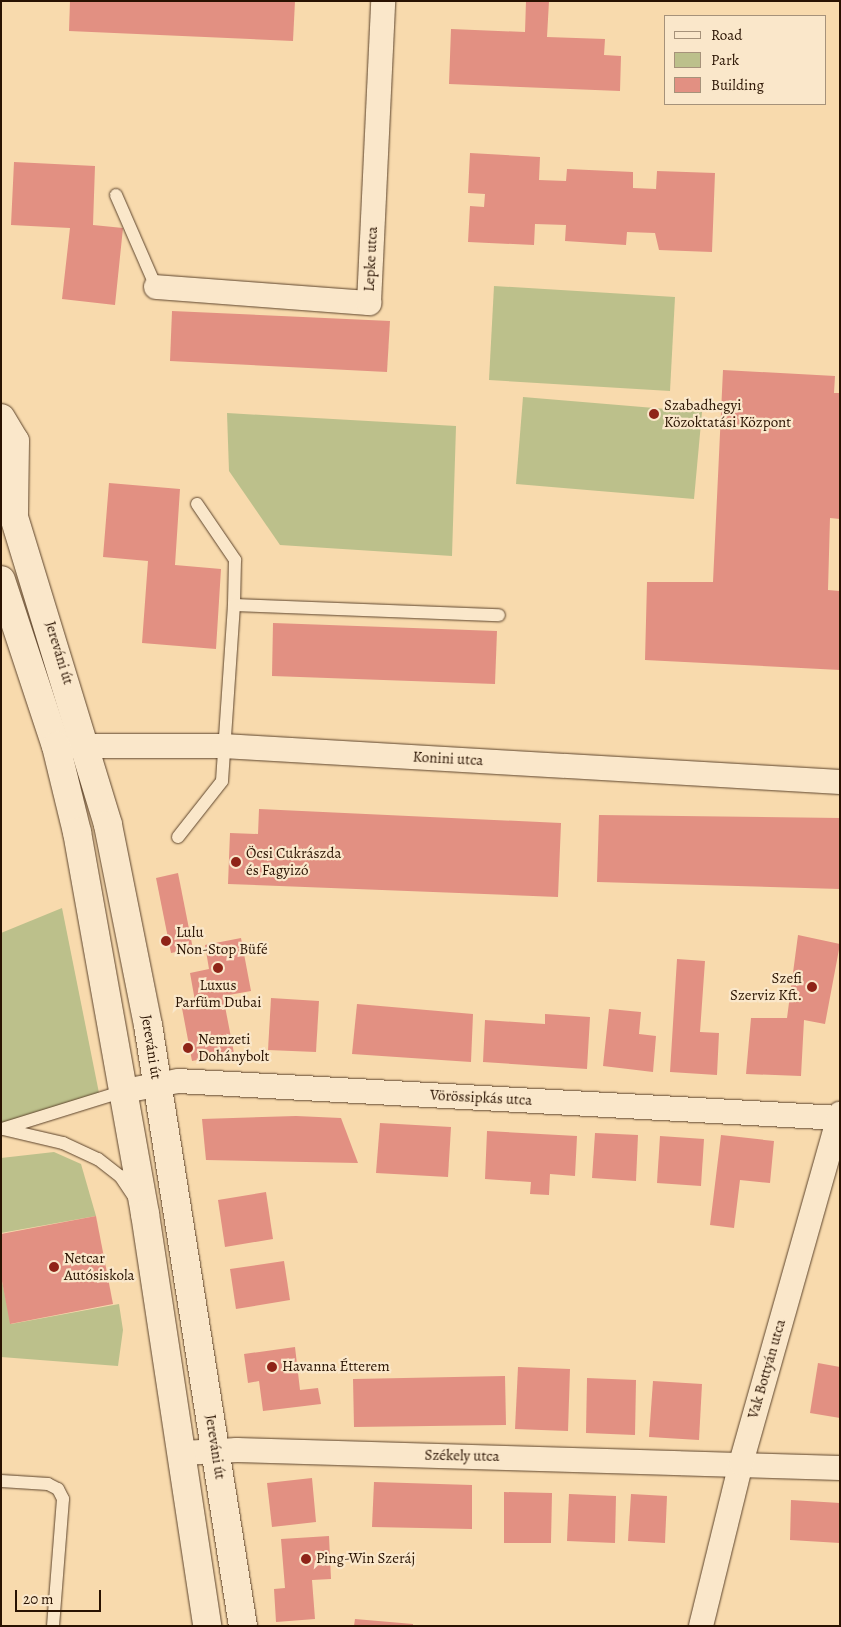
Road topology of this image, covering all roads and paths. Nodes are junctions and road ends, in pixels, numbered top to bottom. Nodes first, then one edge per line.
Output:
1 (383, 1) edge
2 (116, 195) dead end
3 (156, 287) joint
4 (1, 418) edge
5 (7, 489) edge
6 (197, 504) dead end
7 (1, 580) edge
8 (234, 605) junction
9 (499, 615) dead end
10 (86, 745) junction
11 (56, 746) junction
12 (224, 746) junction
13 (840, 782) edge
14 (178, 837) dead end
15 (157, 1084) junction
16 (124, 1091) junction
17 (839, 1116) edge
18 (2, 1129) edge
19 (145, 1214) junction
20 (216, 1452) junction
21 (183, 1453) junction
22 (741, 1463) junction
23 (840, 1468) edge
24 (1, 1482) edge
25 (245, 1625) edge
26 (53, 1626) edge
27 (207, 1626) edge
28 (701, 1626) edge

1 - 3 street, Lepke utca
2 - 3 lane
4 - 5 street, Jereváni út
5 - 10 street, Jereváni út
6 - 8 lane
7 - 11 street, Jereváni út
8 - 9 lane
8 - 12 lane
10 - 11 street, Konini utca
10 - 12 street, Konini utca
10 - 15 street, Jereváni út
11 - 16 street, Jereváni út
12 - 13 street, Konini utca
12 - 14 lane
15 - 16 street, Vörössipkás utca
15 - 17 street, Vörössipkás utca
15 - 20 street, Jereváni út
16 - 18 lane, Jereváni út
16 - 19 street, Jereváni út
17 - 22 street, Vak Bottyán utca
18 - 19 lane, Jereváni út
19 - 21 street, Jereváni út
20 - 21 street, Székely utca
20 - 22 street, Székely utca
20 - 25 street, Jereváni út
21 - 27 street, Jereváni út
22 - 23 street, Székely utca
22 - 28 street, Vak Bottyán utca
24 - 26 lane

